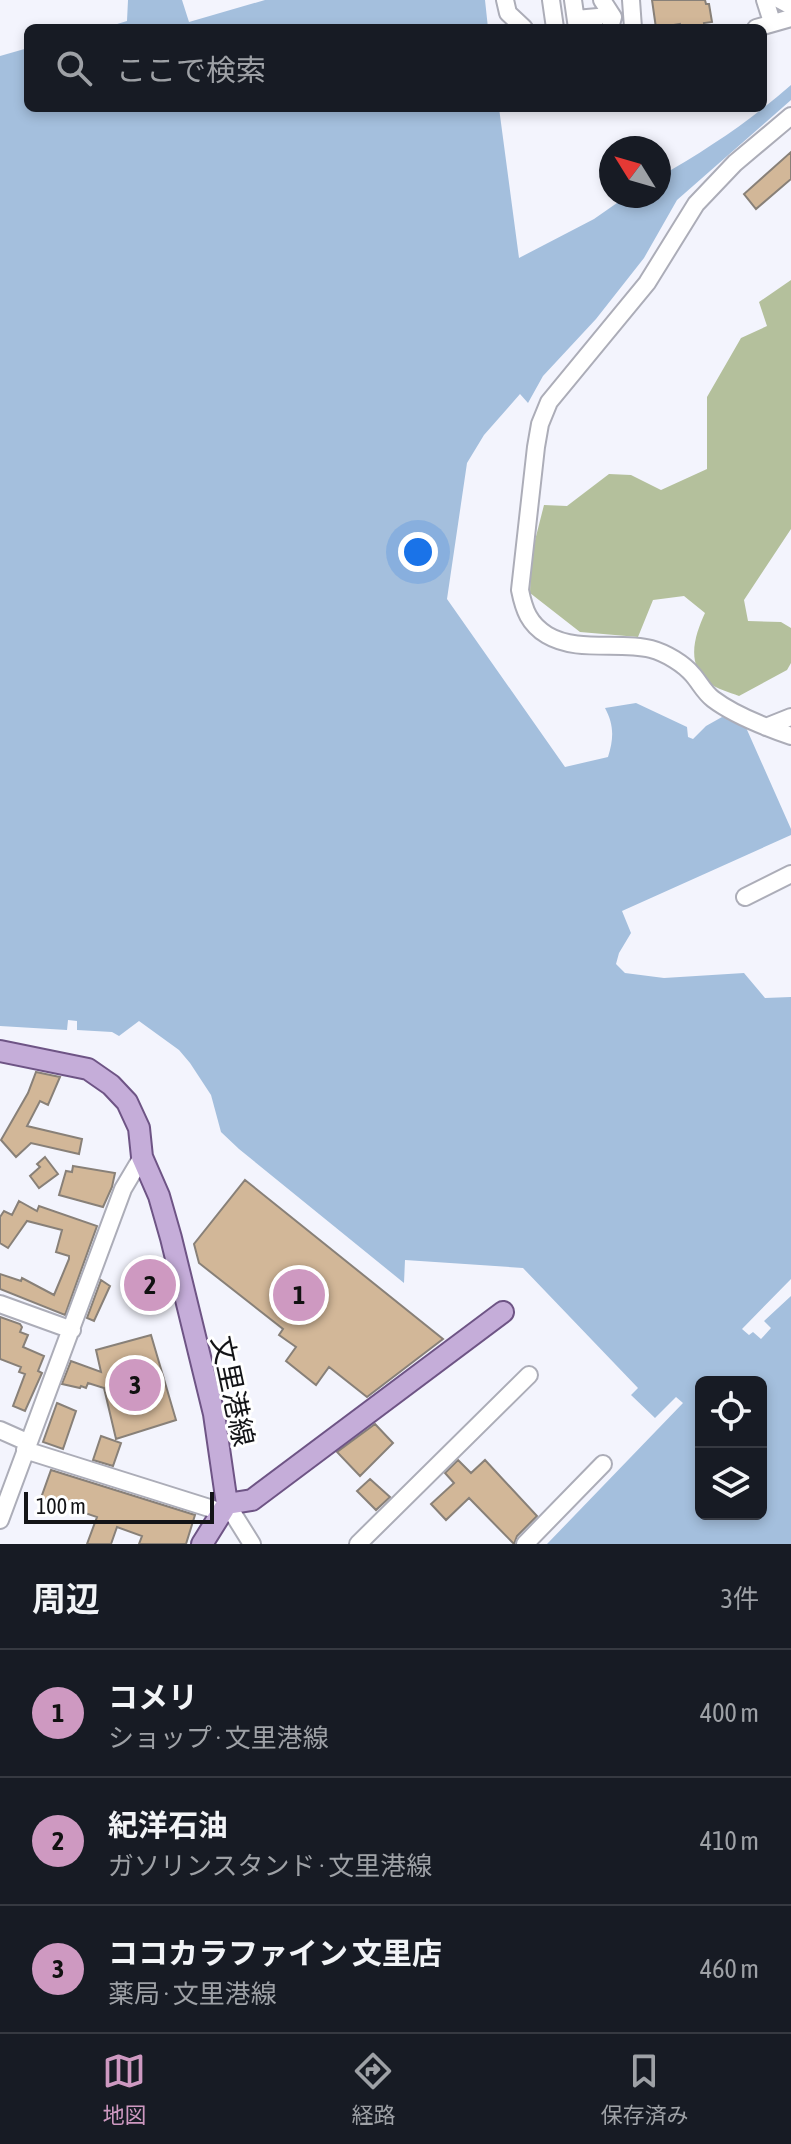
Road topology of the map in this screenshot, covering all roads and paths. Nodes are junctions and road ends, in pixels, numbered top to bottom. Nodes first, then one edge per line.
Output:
1 (505, 0) edge
2 (551, 0) edge
3 (573, 0) edge
4 (631, 0) edge
5 (765, 0) edge
6 (780, 0) edge
7 (791, 6) edge
8 (603, 15) edge
9 (791, 18) edge
10 (772, 22) junction
11 (520, 24) edge
12 (554, 24) edge
13 (577, 24) edge
14 (633, 24) edge
15 (767, 24) edge
16 (791, 116) edge
17 (791, 717) edge
18 (766, 727) junction
19 (790, 738) edge
20 (791, 874) edge
21 (745, 897) dead end
22 (0, 1051) edge
23 (142, 1157) junction
24 (0, 1304) edge
25 (503, 1312) dead end
26 (72, 1330) junction
27 (529, 1375) dead end
28 (0, 1430) edge
29 (26, 1446) junction
30 (603, 1464) dead end
31 (224, 1508) junction
32 (0, 1520) edge
33 (202, 1544) edge
34 (252, 1544) edge
35 (358, 1544) edge
36 (525, 1544) edge

1 - 11 street
2 - 12 street
3 - 13 street
4 - 14 street
5 - 10 street
6 - 7 street
8 - 13 street
9 - 10 street
10 - 15 street
16 - 18 street
17 - 18 street
18 - 19 street
20 - 21 street
22 - 23 main road, 文里港線
23 - 26 street
23 - 31 main road, 文里港線
24 - 26 street
25 - 31 main road, 文里港線
26 - 29 street
27 - 35 street
28 - 29 street
29 - 31 street
29 - 32 street
30 - 36 street
31 - 33 main road
31 - 34 street

